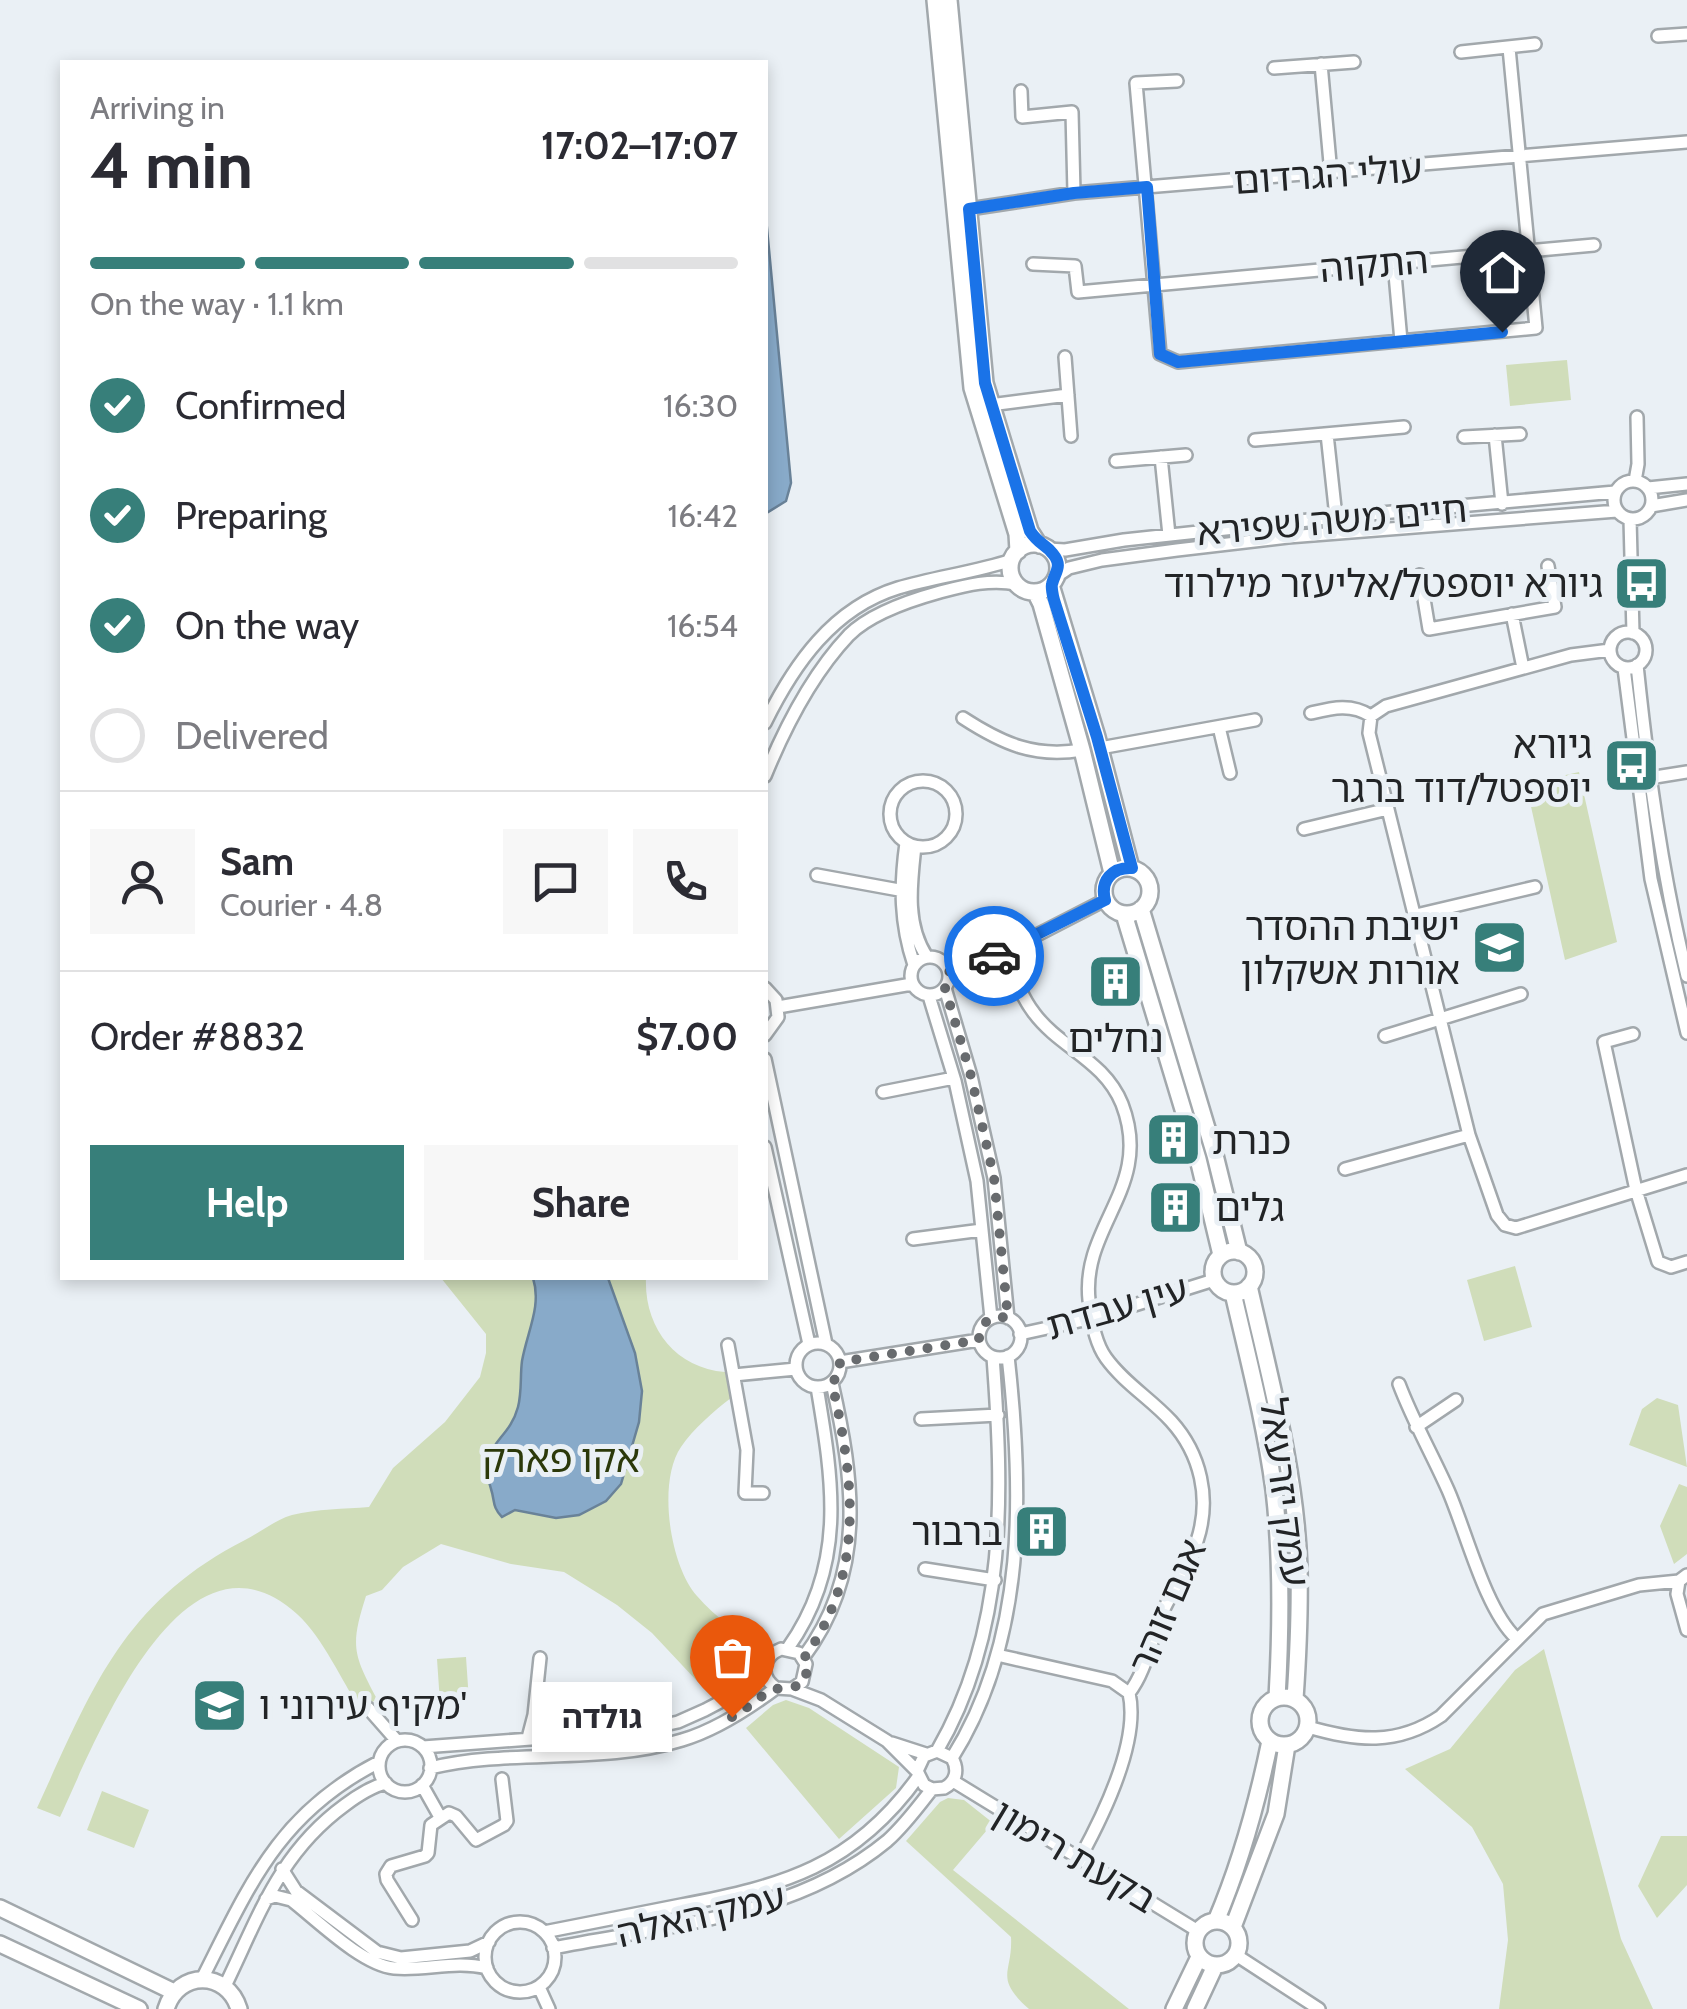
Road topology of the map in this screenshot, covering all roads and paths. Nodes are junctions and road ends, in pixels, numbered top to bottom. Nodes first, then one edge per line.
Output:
1 (935, 0) edge
2 (949, 0) edge
3 (1687, 34) edge
4 (1658, 36) dead end
5 (1536, 44) dead end
6 (1508, 48) junction
7 (1461, 52) dead end
8 (1354, 62) dead end
9 (1321, 64) junction
10 (1274, 68) dead end
11 (1178, 80) dead end
12 (1021, 91) dead end
13 (1687, 142) edge
14 (1521, 158) junction
15 (1331, 174) junction
16 (1147, 187) junction
17 (1074, 193) junction
18 (969, 209) junction
19 (1594, 245) dead end
20 (1529, 251) junction
21 (1394, 263) junction
22 (1033, 264) dead end
23 (1155, 283) junction
24 (1400, 341) junction
25 (1065, 357) dead end
26 (1068, 394) junction
27 (990, 405) junction
28 (1637, 417) dead end
29 (1404, 427) dead end
30 (1328, 434) junction
31 (1520, 434) dead end
32 (1495, 435) junction
33 (1071, 436) dead end
34 (1464, 437) dead end
35 (1256, 440) dead end
36 (1186, 454) dead end
37 (1161, 457) junction
38 (1116, 461) dead end
39 (1635, 481) junction
40 (1687, 484) edge
41 (1648, 488) junction
42 (1616, 492) junction
43 (1687, 500) edge
44 (1502, 504) junction
45 (1651, 506) junction
46 (1618, 511) junction
47 (1336, 518) junction
48 (1630, 518) junction
49 (1169, 535) junction
50 (1043, 547) junction
51 (1015, 555) junction
52 (1548, 566) dead end
53 (1420, 575) dead end
54 (1054, 580) junction
55 (1017, 584) junction
56 (1035, 592) junction
57 (1512, 614) junction
58 (1633, 633) junction
59 (1610, 650) junction
60 (1630, 666) junction
61 (1523, 668) junction
62 (768, 713) edge
63 (1310, 713) dead end
64 (1371, 716) junction
65 (964, 718) dead end
66 (1255, 720) dead end
67 (1218, 726) junction
68 (1100, 748) junction
69 (1082, 750) junction
70 (768, 769) edge
71 (1687, 772) edge
72 (1230, 773) dead end
73 (1649, 778) junction
74 (1388, 808) junction
75 (1304, 829) dead end
76 (911, 845) junction
77 (1132, 868) junction
78 (1112, 872) junction
79 (817, 876) dead end
80 (1534, 887) dead end
81 (900, 890) junction
82 (1105, 900) junction
83 (1142, 909) junction
84 (1124, 914) junction
85 (1416, 915) junction
86 (1004, 951) junction
87 (927, 957) junction
88 (914, 965) junction
89 (1686, 971) edge
90 (948, 972) junction
91 (912, 984) junction
92 (945, 988) junction
93 (768, 992) edge
94 (1521, 994) dead end
95 (929, 996) junction
96 (778, 1007) junction
97 (1440, 1018) junction
98 (768, 1032) edge
99 (1687, 1033) edge
100 (1633, 1034) dead end
101 (1386, 1036) dead end
102 (768, 1072) edge
103 (954, 1078) junction
104 (882, 1092) dead end
105 (1469, 1135) junction
106 (768, 1159) edge
107 (1346, 1169) dead end
108 (1686, 1175) edge
109 (1636, 1190) junction
110 (982, 1230) junction
111 (912, 1238) dead end
112 (1239, 1252) junction
113 (1222, 1255) junction
114 (1687, 1262) edge
115 (1214, 1280) junction
116 (1249, 1286) junction
117 (1233, 1293) junction
118 (991, 1318) junction
119 (1008, 1318) junction
120 (1092, 1318) junction
121 (1020, 1334) junction
122 (979, 1340) junction
123 (810, 1344) junction
124 (826, 1344) junction
125 (728, 1345) dead end
126 (1008, 1356) junction
127 (993, 1357) junction
128 (840, 1362) junction
129 (796, 1369) junction
130 (734, 1374) junction
131 (832, 1383) junction
132 (1399, 1384) dead end
133 (817, 1388) junction
134 (1456, 1400) dead end
135 (998, 1415) junction
136 (921, 1419) dead end
137 (1416, 1427) junction
138 (763, 1493) dead end
139 (925, 1569) dead end
140 (1683, 1578) edge
141 (995, 1580) junction
142 (1687, 1630) edge
143 (1516, 1638) junction
144 (788, 1648) junction
145 (997, 1655) junction
146 (540, 1658) dead end
147 (804, 1658) junction
148 (764, 1672) junction
149 (805, 1676) junction
150 (776, 1688) junction
151 (792, 1689) junction
152 (1129, 1693) junction
153 (1277, 1698) junction
154 (1295, 1699) junction
155 (821, 1700) junction
156 (368, 1708) dead end
157 (534, 1715) junction
158 (1308, 1727) junction
159 (544, 1737) junction
160 (528, 1738) junction
161 (888, 1741) junction
162 (1270, 1741) junction
163 (391, 1745) junction
164 (1288, 1745) junction
165 (423, 1747) junction
166 (932, 1752) junction
167 (952, 1758) junction
168 (379, 1762) junction
169 (430, 1768) junction
170 (918, 1774) junction
171 (502, 1779) dead end
172 (953, 1781) junction
173 (386, 1783) junction
174 (422, 1784) junction
175 (932, 1790) junction
176 (440, 1817) junction
177 (1080, 1858) junction
178 (282, 1869) junction
179 (266, 1898) junction
180 (0, 1908) edge
181 (412, 1920) dead end
182 (1216, 1921) junction
183 (1233, 1927) junction
184 (544, 1932) junction
185 (1198, 1932) junction
186 (488, 1942) junction
187 (6, 1947) edge
188 (554, 1948) junction
189 (1236, 1955) junction
190 (1199, 1957) junction
191 (1215, 1966) junction
192 (486, 1968) junction
193 (202, 1978) junction
194 (225, 1986) junction
195 (539, 1987) junction
196 (174, 1992) junction
197 (139, 2009) edge
198 (166, 2009) edge
199 (240, 2009) edge
200 (549, 2009) edge
201 (1174, 2009) edge
202 (1196, 2009) edge
203 (1319, 2009) edge

1 - 51 main road
2 - 18 main road
3 - 4 street
5 - 6 street
6 - 7 street
6 - 14 street
8 - 9 street
9 - 10 street
9 - 15 street
11 - 16 street
12 - 17 street
13 - 14 street, עולי הגרדום
14 - 15 street, עולי הגרדום
14 - 20 street
15 - 16 street, עולי הגרדום
16 - 17 street, עולי הגרדום
16 - 23 street
17 - 18 street, עולי הגרדום
18 - 27 main road
19 - 20 street, התקוה
20 - 21 street, התקוה
20 - 24 street
21 - 23 street, התקוה
21 - 24 street
22 - 23 street, התקוה
23 - 24 street
25 - 26 street
26 - 27 street
26 - 33 street
27 - 50 main road
28 - 39 street
29 - 30 street
30 - 35 street
30 - 47 street
31 - 32 street
32 - 34 street
32 - 44 street
36 - 37 street
37 - 38 street
37 - 49 street
39 - 41 street
39 - 42 street
40 - 41 street
41 - 45 street
42 - 44 street, חיים משה שפירא
42 - 46 street
43 - 45 street
44 - 47 street, חיים משה שפירא
45 - 48 street
46 - 48 street
46 - 54 street, חיים משה שפירא
47 - 49 street, חיים משה שפירא
48 - 58 street
49 - 50 street, חיים משה שפירא
50 - 51 main road
50 - 54 main road
51 - 55 main road
51 - 62 street
52 - 57 street
53 - 57 street
54 - 56 main road
54 - 68 main road
55 - 56 main road
55 - 70 street
56 - 69 main road
57 - 61 street
58 - 59 street
58 - 60 street
59 - 60 street
59 - 61 street
60 - 73 street
60 - 99 street
61 - 64 street
63 - 64 street
64 - 74 street
65 - 69 street
66 - 67 street
67 - 68 street
67 - 72 street
68 - 77 main road
69 - 78 main road
71 - 73 street
73 - 89 street
74 - 75 street
74 - 85 street
76 - 76 street
76 - 81 street
76 - 87 street
77 - 78 main road
77 - 83 main road
78 - 82 main road
79 - 81 street
80 - 85 street
81 - 88 street
82 - 84 main road
82 - 86 street
83 - 84 main road
83 - 112 main road
84 - 113 main road
85 - 97 street
86 - 90 street
86 - 120 street, אגם זוהר
87 - 88 street
87 - 90 street
88 - 91 street
90 - 92 street
91 - 95 street
91 - 96 street
92 - 95 street
92 - 119 street
93 - 96 street
94 - 97 street
95 - 103 street
96 - 98 street
97 - 101 street
97 - 105 street
100 - 109 street
102 - 124 street
103 - 104 street
103 - 110 street
105 - 107 street
105 - 109 street
106 - 123 street
108 - 109 street
109 - 114 street
110 - 111 street
110 - 118 street
112 - 113 main road
112 - 116 main road
113 - 115 main road
115 - 117 main road
115 - 120 street, עין עבדת
116 - 117 main road
116 - 154 main road, עמק יזרעאל
117 - 153 main road, עמק יזרעאל
118 - 119 street
118 - 122 street
119 - 121 street
120 - 121 street, עין עבדת
120 - 152 street, אגם זוהר
121 - 126 street
122 - 127 street
122 - 128 street
123 - 124 street
123 - 129 street
124 - 128 street
125 - 130 street
126 - 127 street
126 - 145 street
127 - 135 street
128 - 131 street
129 - 130 street
129 - 133 street
130 - 138 street
131 - 133 street
131 - 147 street
132 - 137 street
133 - 144 street
134 - 137 street
135 - 136 street
135 - 141 street
137 - 143 street
139 - 141 street
140 - 142 street
140 - 143 street
141 - 166 street
143 - 158 street
144 - 147 street
144 - 148 street
145 - 152 street
145 - 167 street
146 - 157 street
147 - 149 street
148 - 150 street
148 - 159 street
149 - 151 street
149 - 155 street
150 - 151 street
150 - 169 street
151 - 155 street
152 - 177 street, אגם זוהר
153 - 154 main road
153 - 162 main road
154 - 158 main road
155 - 161 street
156 - 163 street
157 - 159 street
157 - 160 street
158 - 164 main road
159 - 160 street
160 - 165 street
161 - 166 street
161 - 170 street
162 - 164 main road
162 - 182 main road
163 - 165 street
163 - 168 street
164 - 183 main road
165 - 169 street
166 - 167 street
166 - 170 street
167 - 172 street
168 - 173 street
168 - 193 street
169 - 174 street
170 - 175 street
170 - 184 street, עמק האלה
171 - 176 street
172 - 175 street
172 - 177 street, בקעת רימון
173 - 174 street
173 - 178 street
174 - 176 street
175 - 188 street, עמק האלה
176 - 181 street
177 - 185 street, בקעת רימון
178 - 179 street
178 - 186 street
179 - 192 street
179 - 194 street
180 - 196 main road
182 - 183 main road
182 - 185 main road
183 - 189 main road
184 - 186 street
184 - 188 street
185 - 190 main road
186 - 192 street
187 - 197 main road
188 - 195 street
189 - 191 main road
189 - 203 street
190 - 191 main road
190 - 201 main road
191 - 202 main road
192 - 195 street
193 - 194 main road
193 - 196 main road
194 - 199 main road
195 - 200 street
196 - 198 main road

